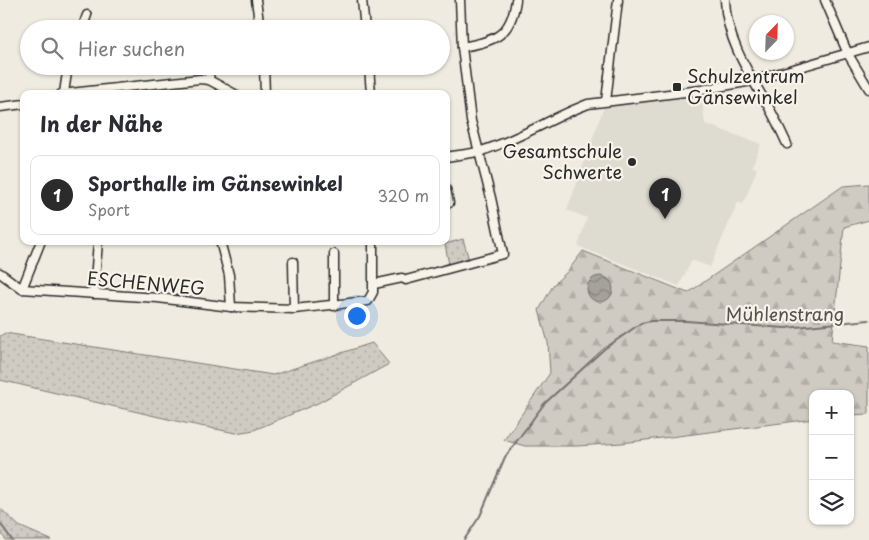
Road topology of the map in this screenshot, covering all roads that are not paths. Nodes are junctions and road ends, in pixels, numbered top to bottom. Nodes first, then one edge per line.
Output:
1 (256, 0) edge
2 (362, 0) edge
3 (460, 0) edge
4 (516, 0) edge
5 (618, 0) edge
6 (725, 0) edge
7 (825, 0) edge
8 (87, 15) dead end
9 (85, 20) edge
10 (259, 20) edge
11 (364, 20) edge
12 (462, 47) junction
13 (869, 47) edge
14 (848, 54) junction
15 (66, 75) edge
16 (209, 75) edge
17 (265, 75) edge
18 (370, 75) edge
19 (209, 80) junction
20 (752, 80) junction
21 (869, 89) edge
22 (63, 90) edge
23 (113, 90) edge
24 (230, 90) edge
25 (266, 90) edge
26 (371, 90) edge
27 (606, 101) junction
28 (20, 105) edge
29 (0, 108) edge
30 (787, 144) dead end
31 (479, 152) junction
32 (450, 156) edge
33 (39, 245) edge
34 (98, 245) edge
35 (221, 245) edge
36 (373, 245) edge
37 (334, 254) dead end
38 (294, 262) dead end
39 (0, 273) edge
40 (374, 284) junction
41 (22, 289) junction
42 (94, 294) junction
43 (334, 306) junction
44 (231, 307) junction
45 (294, 309) junction

1 - 10 street
2 - 11 street
3 - 12 street
4 - 12 street
5 - 27 street
6 - 20 street
7 - 14 street
8 - 9 street
12 - 31 street
13 - 14 street
14 - 20 street
14 - 21 street
15 - 22 street
16 - 19 street
17 - 25 street
18 - 26 street
19 - 23 street
19 - 24 street
20 - 27 street
20 - 30 street
27 - 31 street
28 - 29 street
31 - 32 street
31 - 40 street
33 - 41 street
34 - 42 street
35 - 44 street
36 - 40 street
37 - 43 street
38 - 45 street
39 - 41 street
40 - 43 street, ESCHENWEG
41 - 42 street, ESCHENWEG
42 - 44 street, ESCHENWEG
43 - 45 street, ESCHENWEG
44 - 45 street, ESCHENWEG

